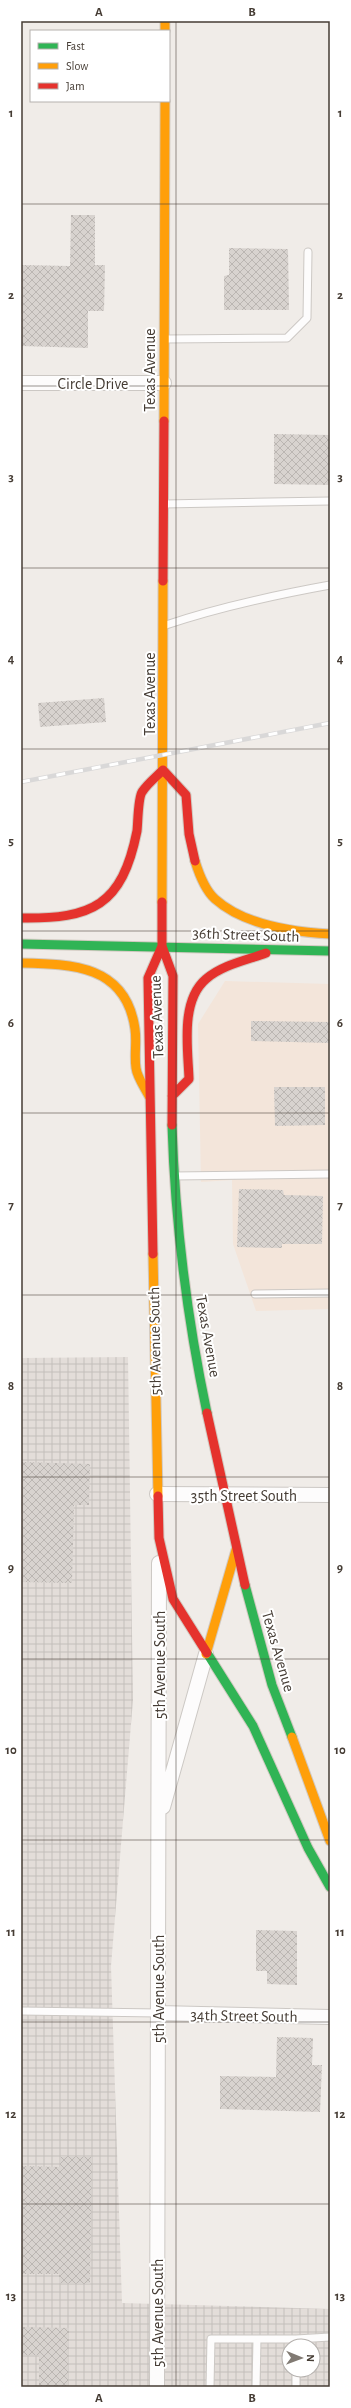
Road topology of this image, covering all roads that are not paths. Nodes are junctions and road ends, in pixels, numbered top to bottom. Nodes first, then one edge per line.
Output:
1 (165, 102) edge
2 (308, 252) dead end
3 (164, 339) junction
4 (21, 383) edge
5 (164, 383) junction
6 (330, 501) edge
7 (164, 504) junction
8 (330, 585) edge
9 (164, 626) junction
10 (163, 770) junction
11 (21, 918) edge
12 (330, 934) edge
13 (21, 944) edge
14 (162, 946) junction
15 (277, 949) junction
16 (330, 951) edge
17 (21, 963) edge
18 (149, 1096) junction
19 (172, 1096) junction
20 (330, 1174) edge
21 (174, 1176) junction
22 (330, 1293) edge
23 (255, 1294) dead end
24 (157, 1494) junction
25 (225, 1495) junction
26 (330, 1495) edge
27 (159, 1538) junction
28 (236, 1550) junction
29 (206, 1654) junction
30 (158, 1824) junction
31 (330, 1841) edge
32 (330, 1887) edge
33 (21, 2011) edge
34 (158, 2014) junction
35 (330, 2017) edge
36 (257, 2339) junction
37 (281, 2341) edge
38 (156, 2387) edge
39 (210, 2387) edge
40 (256, 2387) edge

1 - 3 main road, Texas Avenue
2 - 3 lane
3 - 5 main road, Texas Avenue
4 - 5 street, Circle Drive
5 - 7 main road, Texas Avenue
6 - 7 lane
7 - 9 main road, Texas Avenue
8 - 9 lane
9 - 10 main road, Texas Avenue
10 - 11 main road
10 - 12 main road
10 - 14 main road, Texas Avenue
13 - 14 main road, 36th Street South
14 - 15 main road, 36th Street South
14 - 18 main road, 5th Avenue South
14 - 19 main road, Texas Avenue
15 - 16 main road, 36th Street South
15 - 19 main road
17 - 18 main road
18 - 24 main road, 5th Avenue South
19 - 21 main road, Texas Avenue
20 - 21 lane
21 - 25 main road, Texas Avenue
22 - 23 lane
24 - 25 street, 35th Street South
24 - 27 main road, 5th Avenue South
25 - 26 street, 35th Street South
25 - 28 main road, Texas Avenue
27 - 29 main road
27 - 30 street, 5th Avenue South
28 - 29 main road
28 - 31 main road, Texas Avenue
29 - 30 street
29 - 32 main road
30 - 34 street, 5th Avenue South
33 - 34 lane
34 - 35 street, 34th Street South
34 - 38 street, 5th Avenue South
36 - 37 lane
36 - 39 lane
36 - 40 lane

